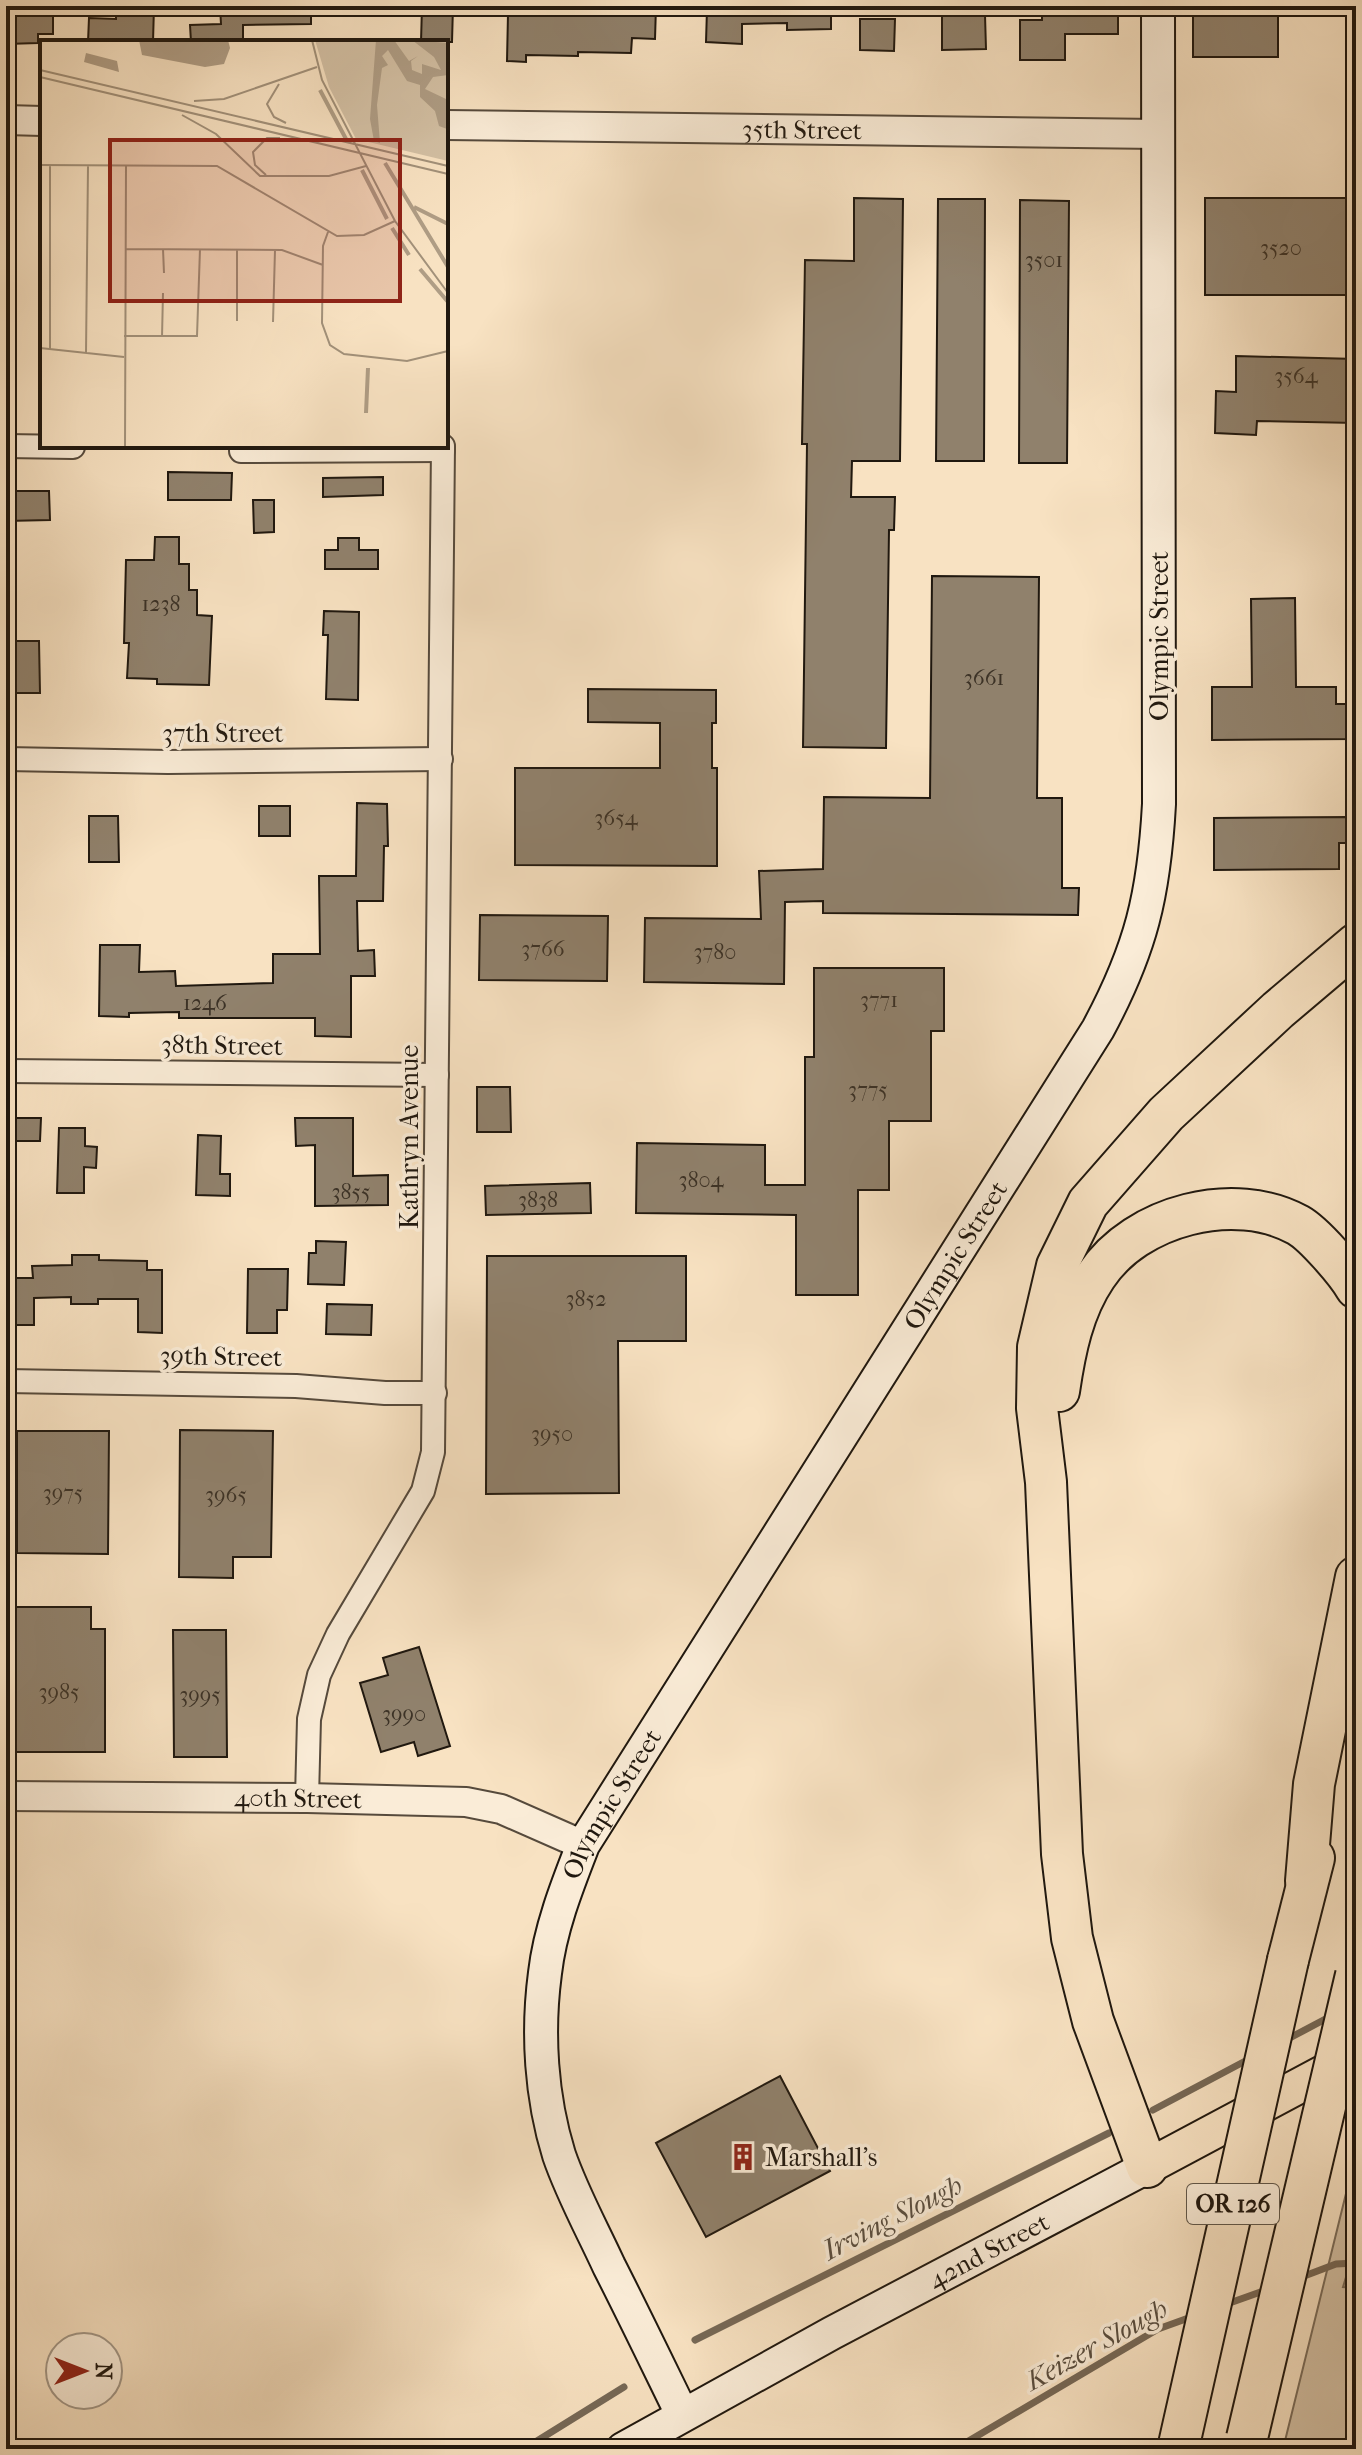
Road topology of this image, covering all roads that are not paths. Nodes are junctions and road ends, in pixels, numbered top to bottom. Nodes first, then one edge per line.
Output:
1 (1158, 6) edge
2 (6, 120) edge
3 (40, 121) edge
4 (448, 125) edge
5 (1158, 134) junction
6 (6, 446) edge
7 (40, 447) edge
8 (443, 448) edge
9 (241, 451) dead end
10 (6, 759) edge
11 (441, 759) junction
12 (1356, 944) edge
13 (6, 1071) edge
14 (437, 1075) junction
15 (1356, 1288) edge
16 (6, 1381) edge
17 (435, 1393) junction
18 (1046, 1482) junction
19 (1356, 1577) edge
20 (1356, 1708) edge
21 (6, 1796) edge
22 (307, 1798) junction
23 (583, 1845) junction
24 (1306, 1881) junction
25 (1356, 1975) edge
26 (1356, 2055) edge
27 (1147, 2167) junction
28 (682, 2414) junction
29 (1245, 2443) edge
30 (623, 2449) edge
31 (1178, 2449) edge

1 - 5 main road, Olympic Street
2 - 3 street
4 - 5 street, 35th Street
5 - 23 main road, Olympic Street
6 - 7 street
8 - 9 street
8 - 11 street, Kathryn Avenue
10 - 11 street, 37th Street
11 - 14 street, Kathryn Avenue
12 - 18 highway
13 - 14 street, 38th Street
14 - 17 street, Kathryn Avenue
15 - 18 highway
16 - 17 street, 39th Street
17 - 22 street, Kathryn Avenue
18 - 27 highway
19 - 24 highway
20 - 24 highway, OR 126
21 - 22 street, 40th Street
22 - 23 street, 40th Street
23 - 28 main road, Olympic Street
24 - 31 highway, OR 126, bridge
25 - 29 highway, OR 126, bridge
26 - 27 main road, 42nd Street
27 - 28 main road, 42nd Street
28 - 30 main road, 42nd Street

